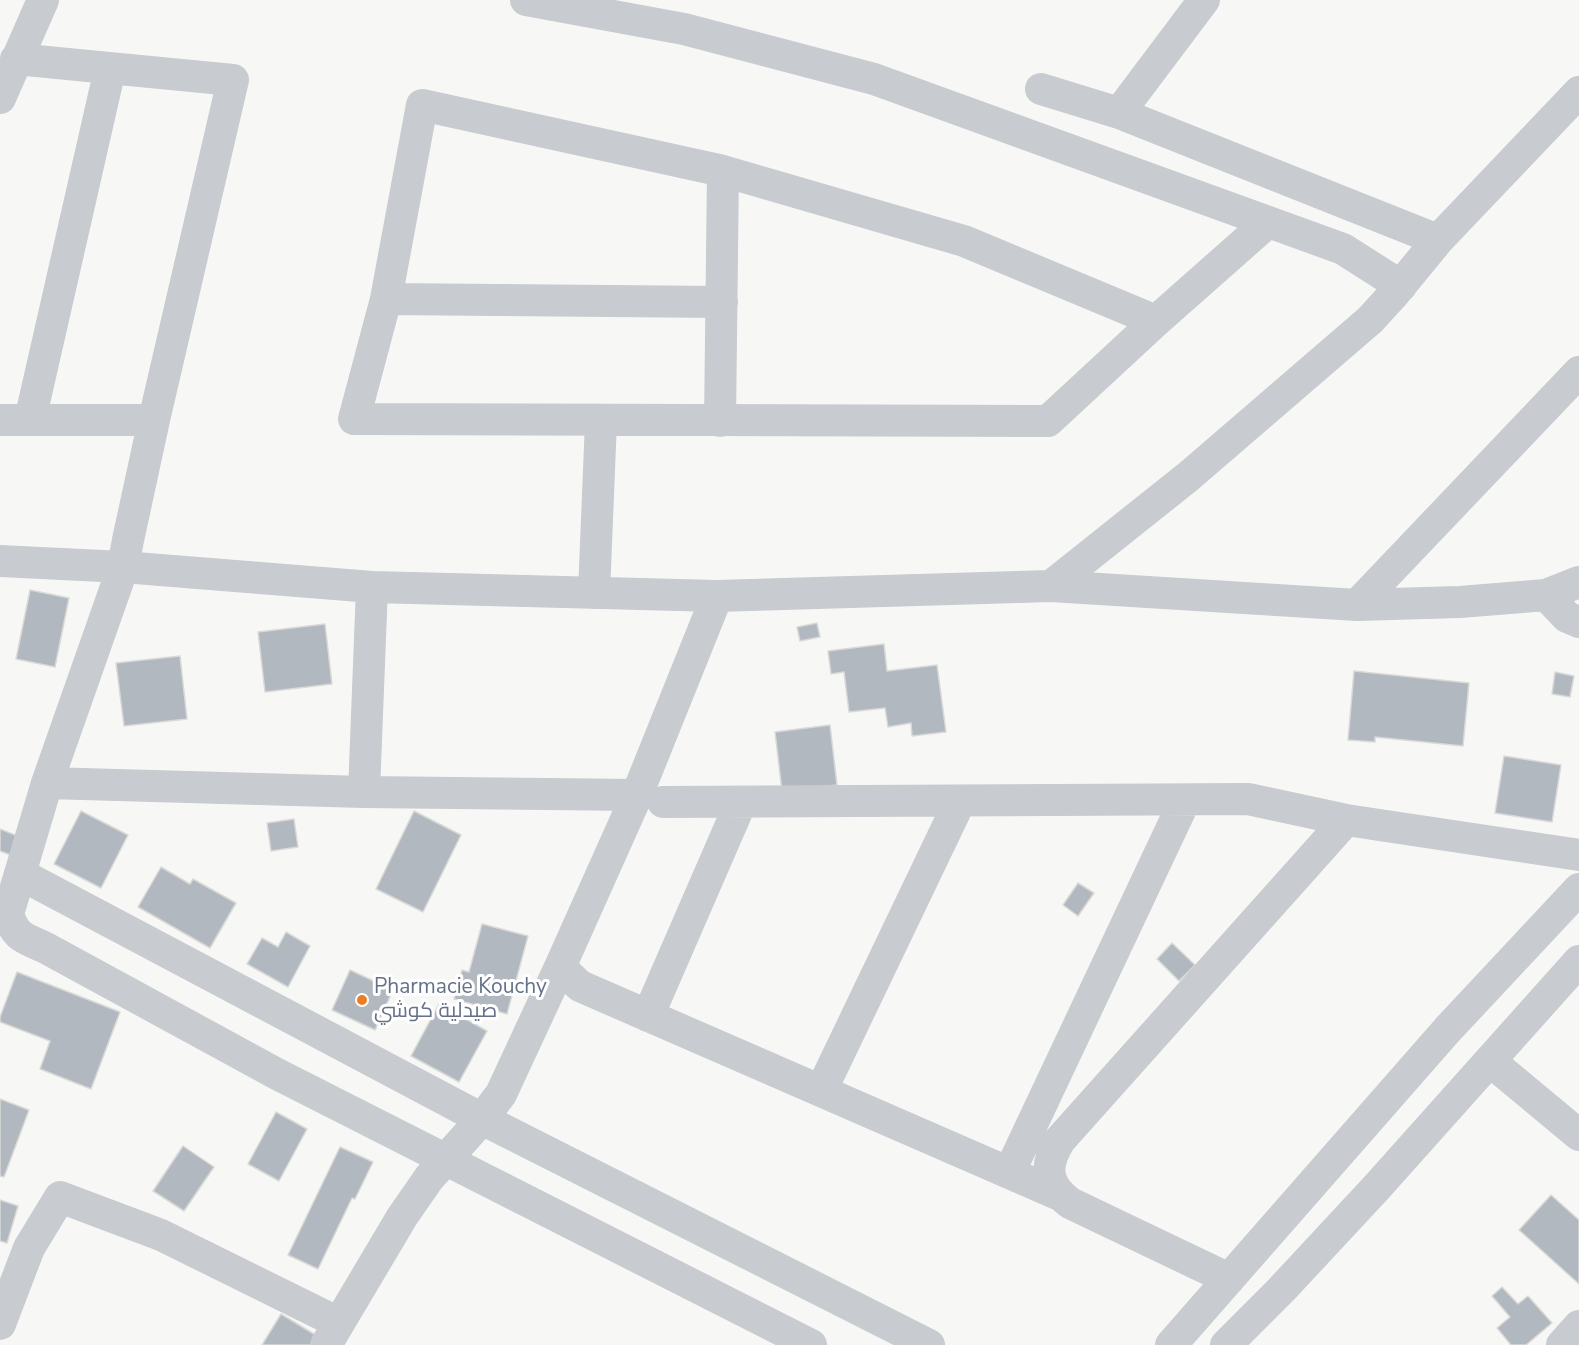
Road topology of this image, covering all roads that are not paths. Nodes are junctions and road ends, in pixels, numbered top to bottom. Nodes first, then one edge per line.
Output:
1 (42, 0) edge
2 (526, 0) edge
3 (1204, 0) edge
4 (16, 59) junction
5 (110, 69) junction
6 (1041, 89) dead end
7 (1579, 92) edge
8 (0, 98) edge
9 (1119, 113) junction
10 (723, 171) junction
11 (1268, 222) junction
12 (1438, 240) junction
13 (1401, 286) junction
14 (386, 299) junction
15 (722, 302) junction
16 (1156, 321) junction
17 (1579, 372) edge
18 (15, 420) edge
19 (154, 420) junction
20 (601, 421) junction
21 (720, 421) junction
22 (0, 561) edge
23 (123, 567) junction
24 (1579, 582) edge
25 (1051, 586) junction
26 (372, 587) junction
27 (594, 593) junction
28 (1546, 595) junction
29 (717, 596) junction
30 (1357, 605) junction
31 (1579, 622) edge
32 (47, 783) junction
33 (364, 792) junction
34 (650, 799) junction
35 (1185, 800) junction
36 (960, 801) junction
37 (741, 802) junction
38 (1346, 820) junction
39 (1579, 855) edge
40 (20, 874) junction
41 (1579, 889) edge
42 (4, 926) edge
43 (1579, 962) edge
44 (560, 967) junction
45 (648, 1016) junction
46 (1490, 1060) junction
47 (821, 1091) junction
48 (482, 1119) junction
49 (1579, 1134) edge
50 (446, 1159) junction
51 (1010, 1173) junction
52 (1060, 1195) junction
53 (1229, 1279) junction
54 (0, 1324) edge
55 (1579, 1326) edge
56 (333, 1334) edge
57 (811, 1345) edge
58 (929, 1345) edge
59 (1171, 1345) edge
60 (1226, 1345) edge
61 (1562, 1345) edge

1 - 4 street
2 - 11 street
3 - 9 street
4 - 5 street
4 - 8 street
5 - 18 street
5 - 19 street
6 - 9 street
7 - 12 street
9 - 12 street
10 - 14 street
10 - 15 street
10 - 16 street
11 - 13 street
11 - 16 street
12 - 13 street
13 - 25 street
14 - 15 street
14 - 20 street
15 - 21 street
16 - 21 street
17 - 30 street
18 - 19 street
19 - 23 street
20 - 21 street
20 - 27 street
22 - 23 street
23 - 26 street
23 - 32 street
24 - 28 street
25 - 29 street
25 - 30 street
26 - 27 street
26 - 33 street
27 - 29 street
28 - 30 street
28 - 31 street
29 - 34 street
32 - 33 street
32 - 40 street
33 - 34 street
34 - 37 street
34 - 44 street
35 - 36 street
35 - 38 street
35 - 51 street
36 - 37 street
36 - 47 street
37 - 45 street
38 - 39 street
38 - 52 street
40 - 42 street
40 - 48 street
41 - 53 street
42 - 50 street
43 - 46 street
44 - 45 street
44 - 48 street
45 - 47 street
46 - 49 street
46 - 60 street
47 - 51 street
48 - 50 street
48 - 58 street
50 - 56 street
50 - 57 street
51 - 52 street
52 - 53 street
53 - 59 street
54 - 56 street
55 - 61 street

